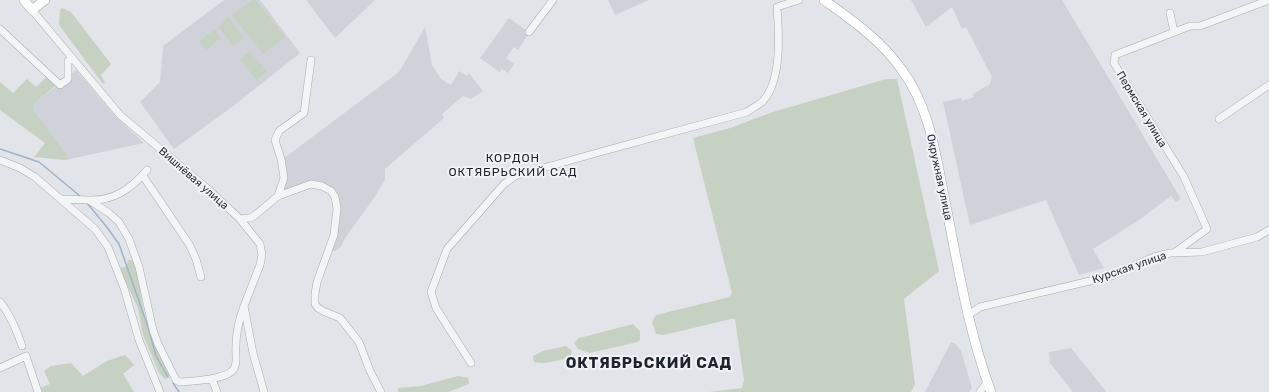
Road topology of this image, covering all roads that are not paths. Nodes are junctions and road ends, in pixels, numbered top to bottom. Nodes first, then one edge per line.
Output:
1 (24, 0) edge
2 (45, 0) edge
3 (553, 0) edge
4 (799, 0) edge
5 (824, 0) edge
6 (1269, 0) edge
7 (32, 10) junction
8 (1170, 13) dead end
9 (0, 29) edge
10 (529, 32) dead end
11 (1174, 32) junction
12 (72, 58) junction
13 (311, 60) dead end
14 (1269, 85) edge
15 (1219, 118) dead end
16 (0, 160) edge
17 (278, 196) junction
18 (62, 199) junction
19 (89, 200) junction
20 (240, 219) junction
21 (1269, 230) edge
22 (1174, 253) junction
23 (201, 277) dead end
24 (0, 302) edge
25 (244, 306) junction
26 (967, 316) junction
27 (22, 346) dead end
28 (471, 363) dead end
29 (0, 368) edge
30 (212, 379) junction
31 (987, 382) junction
32 (38, 392) edge
33 (160, 392) edge
34 (217, 392) edge
35 (264, 392) edge
36 (381, 392) edge
37 (980, 392) edge
38 (991, 392) edge

1 - 7 main road, Вишнёвая улица
2 - 7 main road
3 - 10 street
4 - 28 street
5 - 26 main road, Окружная улица
6 - 11 street, Пермская улица
7 - 12 street, Вишнёвая улица
8 - 11 street
9 - 12 street
11 - 22 street, Пермская улица
12 - 20 street, Вишнёвая улица
13 - 17 street
14 - 15 street
16 - 18 street
17 - 20 street
17 - 36 street
18 - 19 street
18 - 33 street
19 - 23 street
19 - 30 street, Вишнёвая улица
20 - 25 street, Вишнёвая улица
21 - 22 street, Курская улица
22 - 26 street, Курская улица
24 - 27 street
25 - 30 street, Вишнёвая улица
25 - 35 street
26 - 31 main road, Окружная улица
29 - 32 street
30 - 34 street
31 - 37 street
31 - 38 main road, Окружная улица

